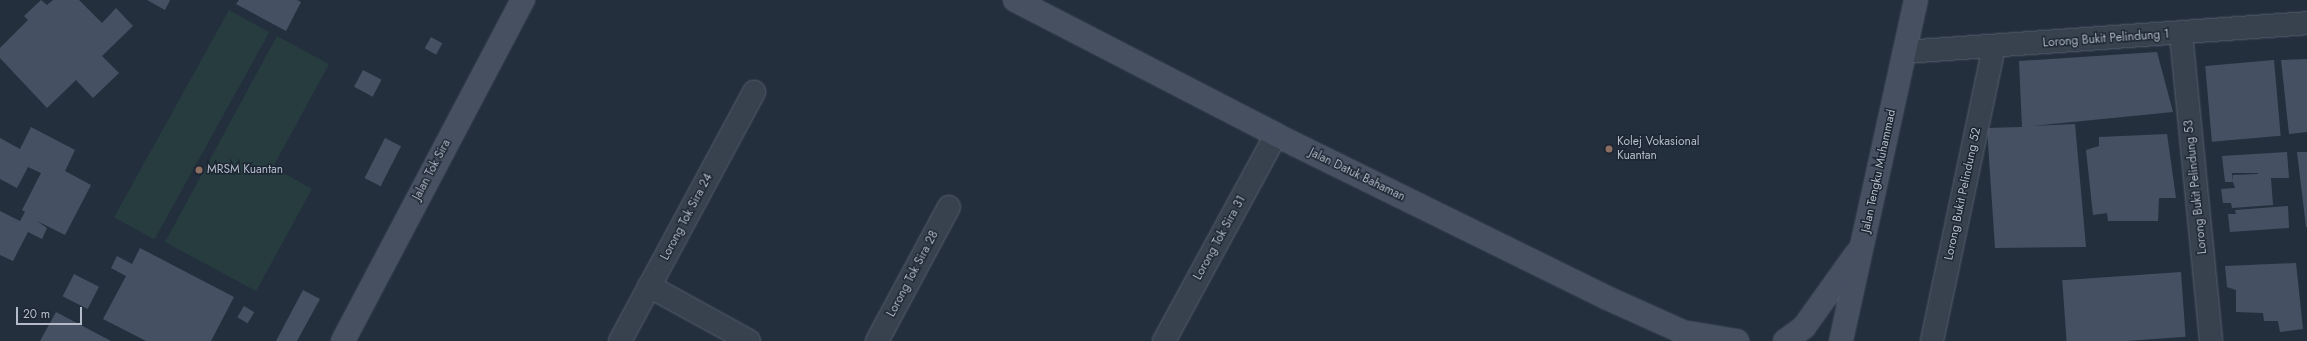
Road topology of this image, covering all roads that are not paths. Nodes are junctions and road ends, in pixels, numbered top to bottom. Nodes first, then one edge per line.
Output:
1 (523, 0) edge
2 (1015, 0) edge
3 (1916, 0) edge
4 (2307, 23) edge
5 (2181, 34) junction
6 (1994, 47) junction
7 (1905, 52) junction
8 (754, 92) dead end
9 (1276, 135) junction
10 (949, 207) dead end
11 (1862, 246) junction
12 (650, 286) junction
13 (1684, 332) junction
14 (343, 341) edge
15 (620, 341) edge
16 (749, 341) edge
17 (877, 341) edge
18 (1164, 341) edge
19 (1703, 341) edge
20 (1737, 341) edge
21 (1785, 341) edge
22 (1841, 341) edge
23 (1932, 341) edge
24 (2211, 341) edge

1 - 14 street, Jalan Tok Sira
2 - 9 street, Jalan Datuk Bahaman
3 - 7 street, Jalan Tengku Muhammad
4 - 5 street, Lorong Bukit Pelindung 1
5 - 6 street, Lorong Bukit Pelindung 1
5 - 24 street, Lorong Bukit Pelindung 53
6 - 7 street, Lorong Bukit Pelindung 1
6 - 23 street, Lorong Bukit Pelindung 52
7 - 11 street, Jalan Tengku Muhammad
8 - 12 street, Lorong Tok Sira 24
9 - 13 street, Jalan Datuk Bahaman
9 - 18 street, Lorong Tok Sira 31
10 - 17 street, Lorong Tok Sira 28
11 - 21 street
11 - 22 street, Jalan Tengku Muhammad
12 - 15 street, Lorong Tok Sira 24
12 - 16 street
13 - 19 street, Jalan Datuk Bahaman
13 - 20 street

